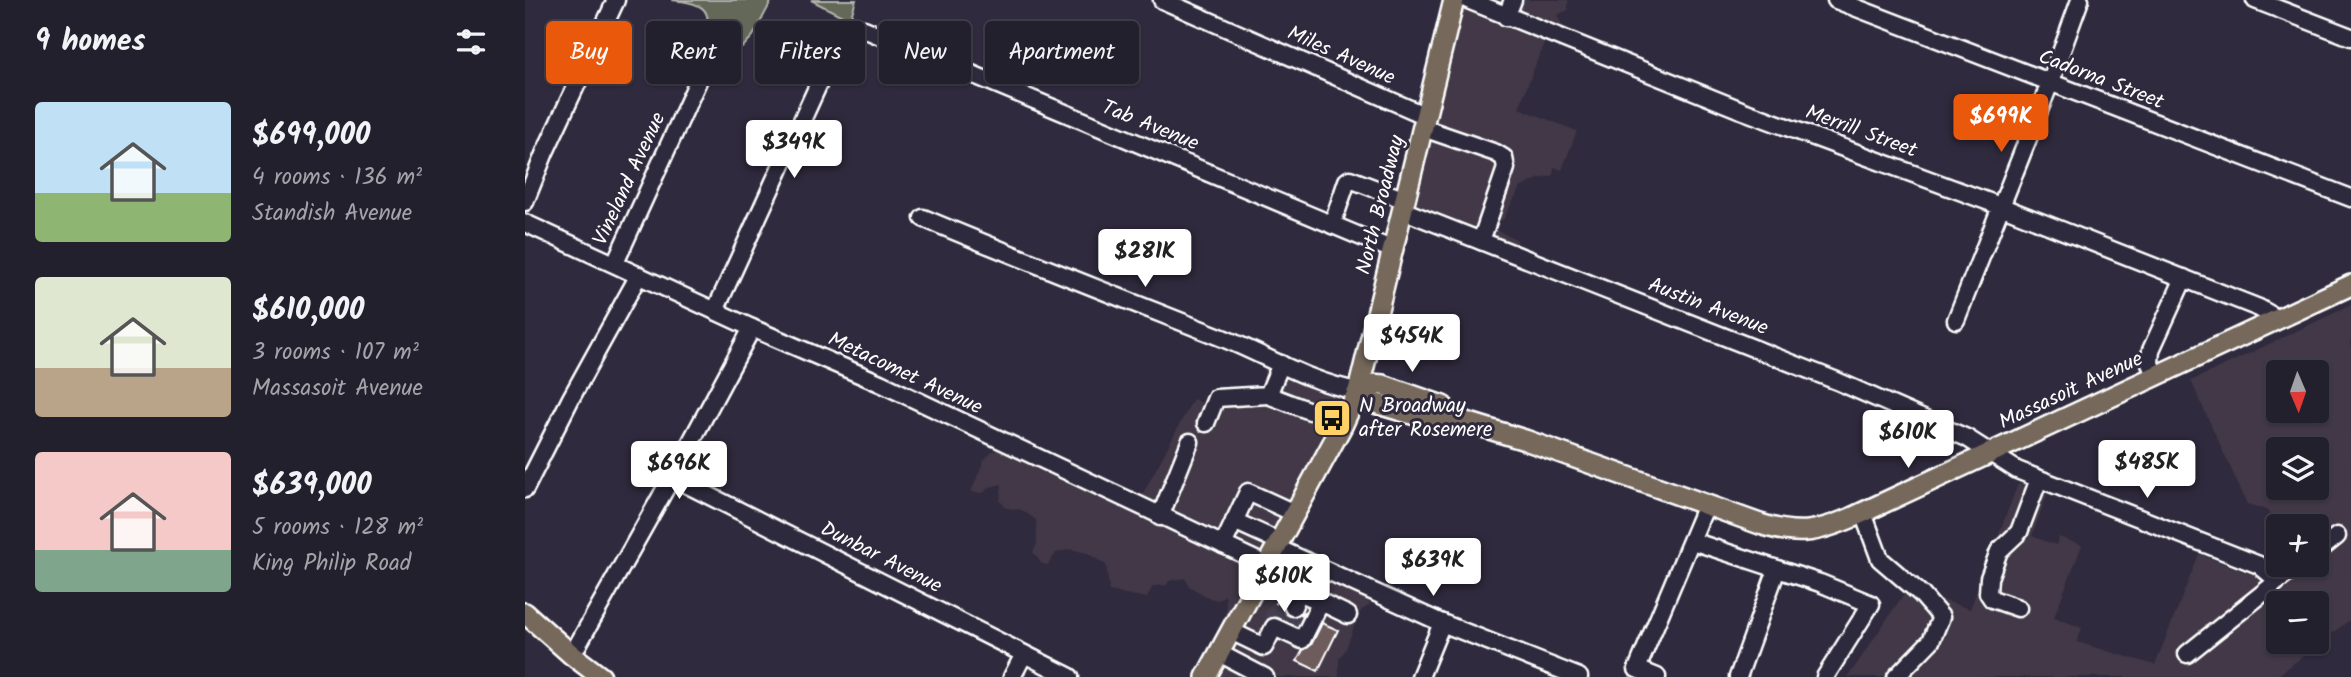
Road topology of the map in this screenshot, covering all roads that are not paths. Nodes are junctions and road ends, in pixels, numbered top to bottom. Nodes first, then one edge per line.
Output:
1 (616, 0) edge
2 (1162, 0) edge
3 (1454, 0) edge
4 (1468, 0) edge
5 (1513, 0) edge
6 (1836, 0) edge
7 (2080, 0) edge
8 (2255, 0) edge
9 (1506, 17) junction
10 (2351, 37) edge
11 (2050, 83) junction
12 (697, 84) edge
13 (1424, 122) junction
14 (2351, 198) edge
15 (525, 202) edge
16 (1404, 205) junction
17 (2000, 206) junction
18 (923, 218) dead end
19 (1332, 225) junction
20 (527, 230) edge
21 (1481, 240) junction
22 (1393, 250) junction
23 (615, 263) junction
24 (639, 275) junction
25 (2184, 278) junction
26 (2351, 285) edge
27 (715, 311) junction
28 (2277, 319) junction
29 (1956, 320) dead end
30 (752, 328) junction
31 (1281, 364) junction
32 (2155, 376) junction
33 (1358, 391) junction
34 (1268, 395) junction
35 (1310, 411) dead end
36 (1206, 424) dead end
37 (1190, 442) dead end
38 (1993, 453) junction
39 (672, 477) junction
40 (2039, 479) junction
41 (525, 489) edge
42 (1706, 505) junction
43 (1294, 513) junction
44 (1863, 513) junction
45 (1160, 517) junction
46 (1234, 521) junction
47 (2337, 536) dead end
48 (1692, 541) junction
49 (2329, 542) edge
50 (1277, 544) junction
51 (1223, 545) junction
52 (1313, 564) junction
53 (1263, 569) junction
54 (1777, 569) junction
55 (2284, 577) edge
56 (2278, 582) junction
57 (1299, 600) junction
58 (2018, 608) dead end
59 (1348, 615) dead end
60 (527, 620) edge
61 (1442, 623) junction
62 (1231, 631) junction
63 (1219, 653) junction
64 (1024, 654) junction
65 (2187, 654) dead end
66 (572, 655) junction
67 (1255, 675) edge
68 (601, 677) edge
69 (1012, 677) edge
70 (1070, 677) edge
71 (1206, 677) edge
72 (1420, 677) edge
73 (1579, 677) edge
74 (1657, 677) edge
75 (1738, 677) edge
76 (1825, 677) edge
77 (1896, 677) edge

1 - 15 street
2 - 13 street, Miles Avenue
3 - 13 main road, North Broadway
4 - 9 street, Merrill Street
5 - 9 street
6 - 11 street, Cadorna Street
7 - 11 street
8 - 10 street
9 - 17 street, Merrill Street
11 - 14 street, Cadorna Street
11 - 17 street
12 - 23 street, Vineland Avenue
13 - 16 main road, North Broadway
13 - 21 street, Miles Avenue
16 - 19 street, Austin Avenue
16 - 21 street, Austin Avenue
16 - 22 main road, North Broadway
17 - 25 street, Merrill Street
17 - 29 street
18 - 31 street
19 - 22 street, Tab Avenue
19 - 27 street, Tab Avenue
20 - 23 street, Metacomet Avenue
21 - 38 street, Austin Avenue
22 - 33 main road, North Broadway
23 - 24 street, Metacomet Avenue
24 - 27 street, Metacomet Avenue
24 - 41 street
25 - 28 street, Merrill Street
25 - 32 street
26 - 28 main road, Massasoit Avenue
27 - 30 street, Metacomet Avenue
28 - 32 main road, Massasoit Avenue
30 - 39 street
30 - 45 street, Metacomet Avenue
31 - 33 street
31 - 34 street
32 - 38 main road, Massasoit Avenue
33 - 42 main road, Massasoit Avenue
33 - 43 main road, North Broadway
34 - 35 street
34 - 36 street
37 - 45 street
38 - 40 street, Austin Avenue
38 - 44 main road, Massasoit Avenue
39 - 64 street, Dunbar Avenue
39 - 66 street
40 - 56 street, Austin Avenue
40 - 58 street
42 - 44 main road, Massasoit Avenue
42 - 48 street
43 - 46 street
43 - 50 main road, North Broadway
44 - 77 street
45 - 51 street, Metacomet Avenue
46 - 50 street
46 - 51 street
47 - 49 street
48 - 54 street
48 - 74 street
50 - 52 street
50 - 53 main road, North Broadway
51 - 53 street, Metacomet Avenue
52 - 57 street
52 - 61 street
53 - 57 street, Metacomet Avenue
53 - 62 main road, North Broadway
54 - 75 street
54 - 76 street
55 - 56 street
56 - 65 street
57 - 59 street, Metacomet Avenue
57 - 62 street
60 - 66 main road
61 - 72 street
61 - 73 street
62 - 63 main road, North Broadway
63 - 67 street
63 - 71 main road, North Broadway
64 - 69 street
64 - 70 street, Dunbar Avenue
66 - 68 main road

